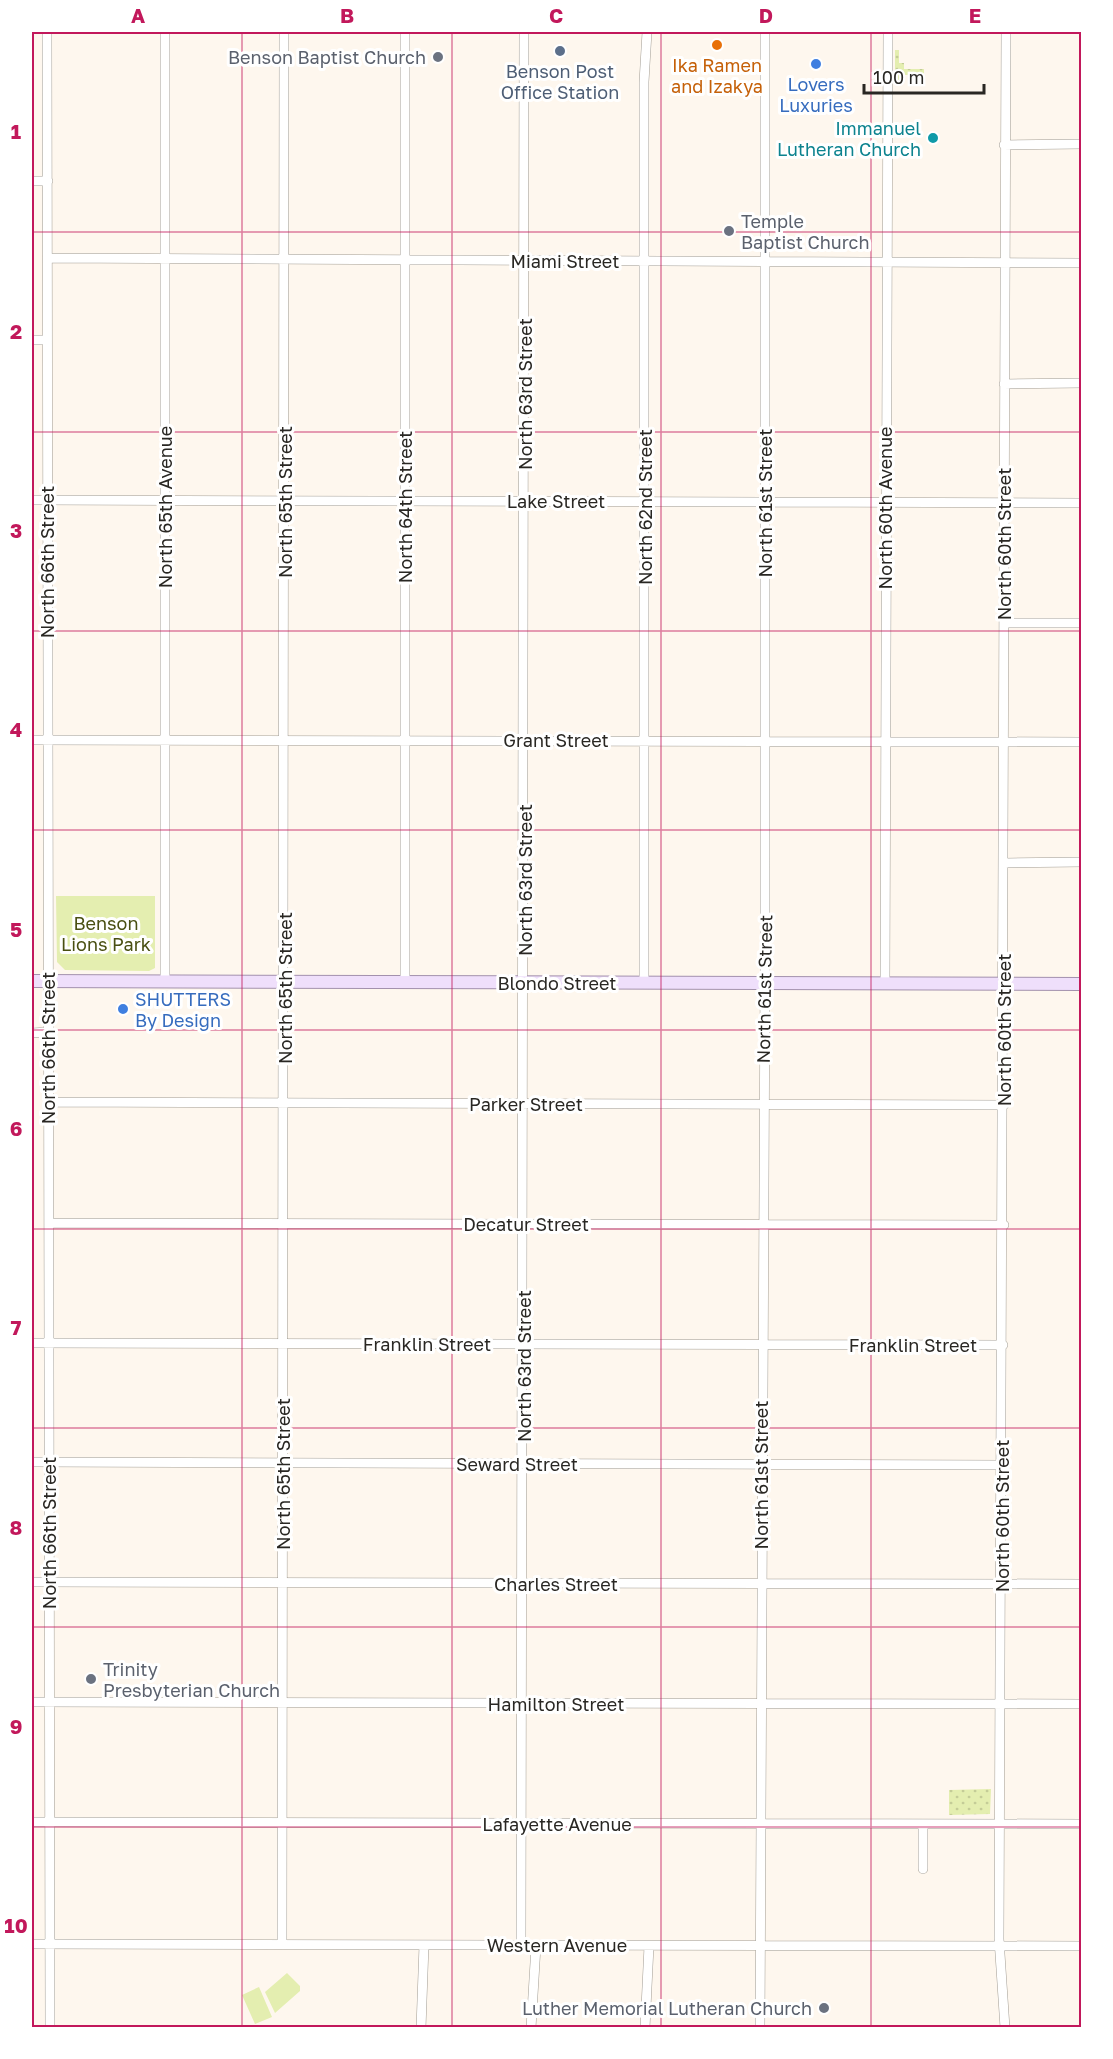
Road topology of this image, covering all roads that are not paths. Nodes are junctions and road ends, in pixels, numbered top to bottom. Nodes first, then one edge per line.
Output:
1 (47, 32) edge
2 (165, 32) edge
3 (284, 32) edge
4 (405, 32) edge
5 (524, 32) edge
6 (647, 32) edge
7 (765, 32) edge
8 (888, 32) edge
9 (1006, 32) edge
10 (1082, 144) edge
11 (1004, 145) junction
12 (32, 181) edge
13 (48, 181) junction
14 (48, 258) junction
15 (164, 258) junction
16 (285, 259) junction
17 (405, 260) junction
18 (525, 260) junction
19 (646, 261) junction
20 (765, 262) junction
21 (885, 262) junction
22 (1082, 263) edge
23 (1004, 264) junction
24 (32, 340) edge
25 (47, 340) junction
26 (1082, 383) edge
27 (1004, 384) junction
28 (165, 499) junction
29 (285, 499) junction
30 (32, 500) edge
31 (47, 500) junction
32 (405, 500) junction
33 (525, 500) junction
34 (645, 501) junction
35 (765, 502) junction
36 (885, 502) junction
37 (1004, 503) junction
38 (1082, 503) edge
39 (1004, 623) junction
40 (1082, 623) edge
41 (47, 739) junction
42 (165, 739) junction
43 (285, 739) junction
44 (32, 740) edge
45 (405, 740) junction
46 (525, 740) junction
47 (645, 740) junction
48 (765, 741) junction
49 (885, 742) junction
50 (1082, 742) edge
51 (1004, 743) junction
52 (1082, 862) edge
53 (1004, 863) junction
54 (32, 981) edge
55 (47, 981) junction
56 (165, 982) junction
57 (285, 982) junction
58 (405, 983) junction
59 (525, 983) junction
60 (644, 983) junction
61 (764, 984) junction
62 (885, 984) junction
63 (1005, 984) junction
64 (1082, 984) edge
65 (48, 1032) junction
66 (32, 1033) edge
67 (49, 1102) junction
68 (284, 1103) junction
69 (524, 1104) junction
70 (762, 1104) junction
71 (1004, 1106) junction
72 (49, 1223) junction
73 (284, 1223) junction
74 (524, 1224) junction
75 (762, 1224) junction
76 (1004, 1225) junction
77 (32, 1342) edge
78 (49, 1343) junction
79 (284, 1344) junction
80 (524, 1344) junction
81 (762, 1344) junction
82 (1003, 1346) junction
83 (32, 1462) edge
84 (49, 1462) junction
85 (283, 1464) junction
86 (523, 1464) junction
87 (761, 1464) junction
88 (1002, 1465) junction
89 (32, 1582) edge
90 (49, 1583) junction
91 (283, 1584) junction
92 (523, 1584) junction
93 (761, 1584) junction
94 (1082, 1584) edge
95 (1002, 1585) junction
96 (32, 1702) edge
97 (49, 1702) junction
98 (282, 1704) junction
99 (522, 1704) junction
100 (760, 1704) junction
101 (1082, 1704) edge
102 (1001, 1705) junction
103 (32, 1822) edge
104 (48, 1822) junction
105 (282, 1824) junction
106 (522, 1824) junction
107 (923, 1824) junction
108 (1082, 1824) edge
109 (760, 1825) junction
110 (1000, 1825) junction
111 (923, 1869) dead end
112 (32, 1944) edge
113 (49, 1944) junction
114 (282, 1944) junction
115 (424, 1945) junction
116 (521, 1945) junction
117 (536, 1946) junction
118 (649, 1946) junction
119 (1082, 1946) edge
120 (760, 1947) junction
121 (999, 1947) junction
122 (50, 2028) edge
123 (421, 2028) edge
124 (531, 2028) edge
125 (645, 2028) edge
126 (760, 2028) edge
127 (1005, 2028) edge

1 - 13 street, North 66th Street
2 - 15 street, North 65th Avenue
3 - 16 street, North 65th Street
4 - 17 street, North 64th Street
5 - 18 street, North 63rd Street
6 - 19 street, North 62nd Street
7 - 20 street, North 61st Street
8 - 21 street, North 60th Avenue
9 - 11 street, North 60th Street
10 - 11 street
11 - 23 street, North 60th Street
12 - 13 street
13 - 14 street, North 66th Street
14 - 15 street, Miami Street
14 - 25 street, North 66th Street
15 - 16 street, Miami Street
15 - 28 street, North 65th Avenue
16 - 17 street, Miami Street
16 - 29 street, North 65th Street
17 - 18 street, Miami Street
17 - 32 street, North 64th Street
18 - 19 street, Miami Street
18 - 33 street, North 63rd Street
19 - 20 street, Miami Street
19 - 34 street, North 62nd Street
20 - 21 street, Miami Street
20 - 35 street, North 61st Street
21 - 23 street, Miami Street
21 - 36 street, North 60th Avenue
22 - 23 street, Miami Street
23 - 27 street, North 60th Street
24 - 25 street
25 - 31 street, North 66th Street
26 - 27 street
27 - 37 street, North 60th Street
28 - 29 street, Lake Street
28 - 31 street, Lake Street
28 - 42 street, North 65th Avenue
29 - 32 street, Lake Street
29 - 43 street, North 65th Street
30 - 31 street, Lake Street
31 - 41 street, North 66th Street
32 - 33 street, Lake Street
32 - 45 street, North 64th Street
33 - 34 street, Lake Street
33 - 46 street, North 63rd Street
34 - 35 street, Lake Street
34 - 47 street, North 62nd Street
35 - 36 street, Lake Street
35 - 48 street, North 61st Street
36 - 37 street, Lake Street
36 - 49 street, North 60th Avenue
37 - 38 street, Lake Street
37 - 39 street, North 60th Street
39 - 40 street
39 - 51 street, North 60th Street
41 - 42 street, Grant Street
41 - 44 street, Grant Street
41 - 55 street, North 66th Street
42 - 43 street, Grant Street
42 - 56 street, North 65th Avenue
43 - 45 street, Grant Street
43 - 57 street, North 65th Street
45 - 46 street, Grant Street
45 - 58 street, North 64th Street
46 - 47 street, Grant Street
46 - 59 street, North 63rd Street
47 - 48 street, Grant Street
47 - 60 street, North 62nd Street
48 - 49 street, Grant Street
48 - 61 street, North 61st Street
49 - 51 street, Grant Street
49 - 62 street, North 60th Avenue
50 - 51 street, Grant Street
51 - 53 street, North 60th Street
52 - 53 street
53 - 63 street, North 60th Street
54 - 55 main road, Blondo Street
55 - 56 main road, Blondo Street
55 - 65 street, North 66th Street
56 - 57 main road, Blondo Street
57 - 58 main road, Blondo Street
57 - 68 street, North 65th Street
58 - 59 main road, Blondo Street
59 - 60 main road, Blondo Street
59 - 69 street, North 63rd Street
60 - 61 main road, Blondo Street
61 - 62 main road, Blondo Street
61 - 70 street, North 61st Street
62 - 63 main road, Blondo Street
63 - 64 main road, Blondo Street
63 - 71 street, North 60th Street
65 - 66 street
65 - 67 street, North 66th Street
67 - 68 street, Parker Street
67 - 72 street, North 66th Street
68 - 69 street, Parker Street
68 - 73 street, North 65th Street
69 - 70 street, Parker Street
69 - 74 street, North 63rd Street
70 - 71 street, Parker Street
70 - 75 street, North 61st Street
71 - 76 street, North 60th Street
72 - 73 street, Decatur Street
72 - 78 street, North 66th Street
73 - 74 street, Decatur Street
73 - 79 street, North 65th Street
74 - 75 street, Decatur Street
74 - 80 street, North 63rd Street
75 - 76 street, Decatur Street
75 - 81 street, North 61st Street
76 - 82 street, North 60th Street
77 - 78 street, Franklin Street
78 - 79 street, Franklin Street
78 - 84 street, North 66th Street
79 - 80 street, Franklin Street
79 - 85 street, North 65th Street
80 - 81 street, Franklin Street
80 - 86 street, North 63rd Street
81 - 82 street, Franklin Street
81 - 87 street, North 61st Street
82 - 88 street, North 60th Street
83 - 84 street, Seward Street
84 - 85 street, Seward Street
84 - 90 street, North 66th Street
85 - 86 street, Seward Street
85 - 91 street, North 65th Street
86 - 87 street, Seward Street
86 - 92 street, North 63rd Street
87 - 88 street, Seward Street
87 - 93 street, North 61st Street
88 - 95 street, North 60th Street
89 - 90 street, Charles Street
90 - 91 street, Charles Street
90 - 97 street, North 66th Street
91 - 92 street, Charles Street
91 - 98 street, North 65th Street
92 - 93 street, Charles Street
92 - 99 street, North 63rd Street
93 - 95 street, Charles Street
93 - 100 street, North 61st Street
94 - 95 street, Charles Street
95 - 102 street, North 60th Street
96 - 97 street, Hamilton Street
97 - 98 street, Hamilton Street
97 - 104 street, North 66th Street
98 - 99 street, Hamilton Street
98 - 105 street, North 65th Street
99 - 100 street, Hamilton Street
99 - 106 street, North 63rd Street
100 - 102 street, Hamilton Street
100 - 109 street, North 61st Street
101 - 102 street, Hamilton Street
102 - 110 street, North 60th Street
103 - 104 street, Lafayette Avenue
104 - 105 street, Lafayette Avenue
104 - 113 street, North 66th Street
105 - 106 street, Lafayette Avenue
105 - 114 street, North 65th Street
106 - 109 street, Lafayette Avenue
106 - 116 street, North 63rd Street
107 - 109 street, Lafayette Avenue
107 - 110 street, Lafayette Avenue
107 - 111 street
108 - 110 street, Lafayette Avenue
109 - 120 street, North 61st Street
110 - 121 street, North 60th Street
112 - 113 street, Western Avenue
113 - 114 street, Western Avenue
113 - 122 street, North 66th Street
114 - 115 street, Western Avenue
115 - 116 street, Western Avenue
115 - 123 street
116 - 117 street, Western Avenue
117 - 118 street, Western Avenue
117 - 124 street
118 - 120 street, Western Avenue
118 - 125 street
119 - 121 street, Western Avenue
120 - 121 street, Western Avenue
120 - 126 street, North 61st Street
121 - 127 street, North 60th Street

